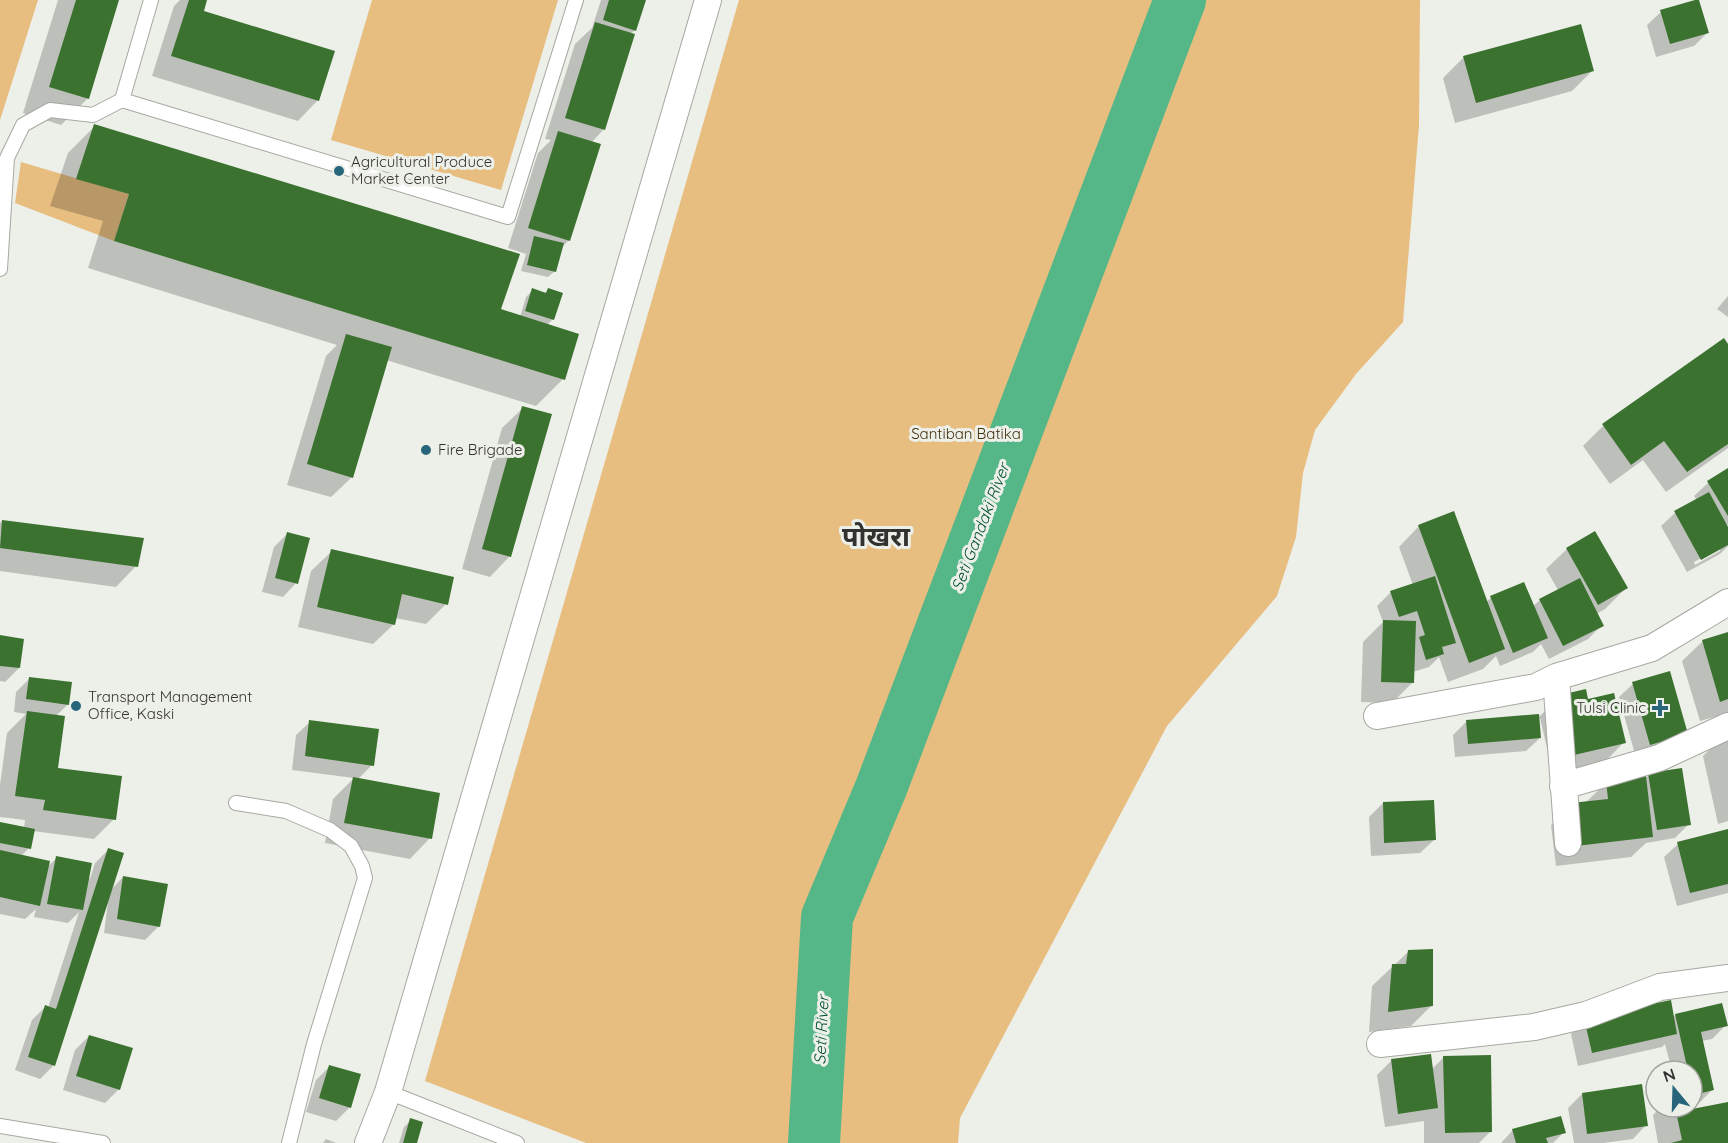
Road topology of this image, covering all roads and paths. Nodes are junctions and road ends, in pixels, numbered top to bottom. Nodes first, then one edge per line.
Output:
1 (151, 0) edge
2 (576, 0) edge
3 (708, 0) edge
4 (122, 100) junction
5 (0, 269) edge
6 (1728, 602) edge
7 (1556, 678) junction
8 (1377, 716) dead end
9 (1728, 726) edge
10 (1563, 786) junction
11 (236, 803) dead end
12 (1568, 843) dead end
13 (1728, 978) edge
14 (1380, 1044) dead end
15 (388, 1092) junction
16 (0, 1126) edge
17 (103, 1143) edge
18 (289, 1143) edge
19 (368, 1143) edge
20 (517, 1143) edge

1 - 4 lane
2 - 4 lane
3 - 15 street
4 - 5 lane
6 - 7 street
7 - 8 street
7 - 10 street
9 - 10 street
10 - 12 street
11 - 18 lane
13 - 14 street
15 - 19 street
15 - 20 lane
16 - 17 lane

